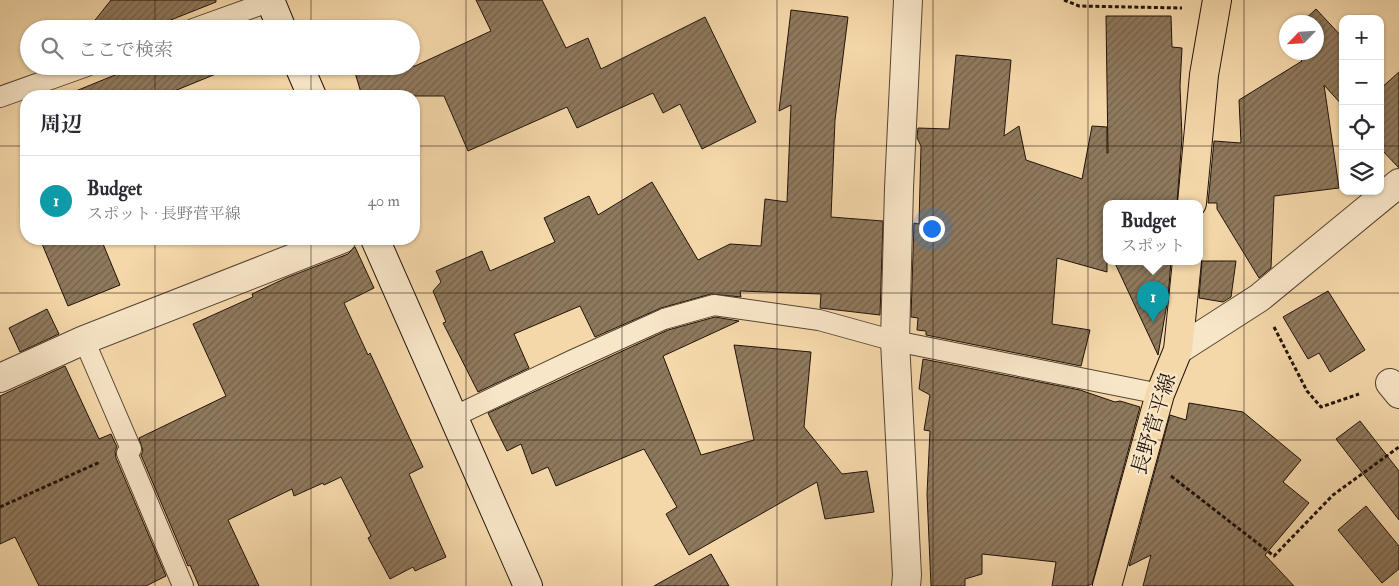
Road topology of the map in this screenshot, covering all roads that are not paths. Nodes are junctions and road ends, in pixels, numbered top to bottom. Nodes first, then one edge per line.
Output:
1 (908, 0) edge
2 (270, 1) edge
3 (1216, 4) edge
4 (218, 20) edge
5 (278, 20) edge
6 (62, 75) edge
7 (303, 75) edge
8 (309, 90) edge
9 (0, 97) edge
10 (1399, 183) edge
11 (1192, 200) edge
12 (327, 245) edge
13 (378, 245) edge
14 (1187, 265) edge
15 (84, 340) junction
16 (895, 341) junction
17 (1178, 350) junction
18 (0, 378) edge
19 (1160, 394) junction
20 (452, 417) junction
21 (183, 586) edge
22 (528, 586) edge
23 (906, 586) edge
24 (1106, 586) edge

1 - 16 street
2 - 4 lane
2 - 5 street
3 - 11 main road
6 - 9 lane
7 - 8 street
10 - 17 street
12 - 15 street
13 - 20 street
14 - 17 main road, 長野菅平線
15 - 18 street
15 - 21 lane
16 - 19 lane
16 - 20 lane
16 - 23 street
17 - 19 main road, 長野菅平線
19 - 24 main road, 長野菅平線
20 - 22 street

